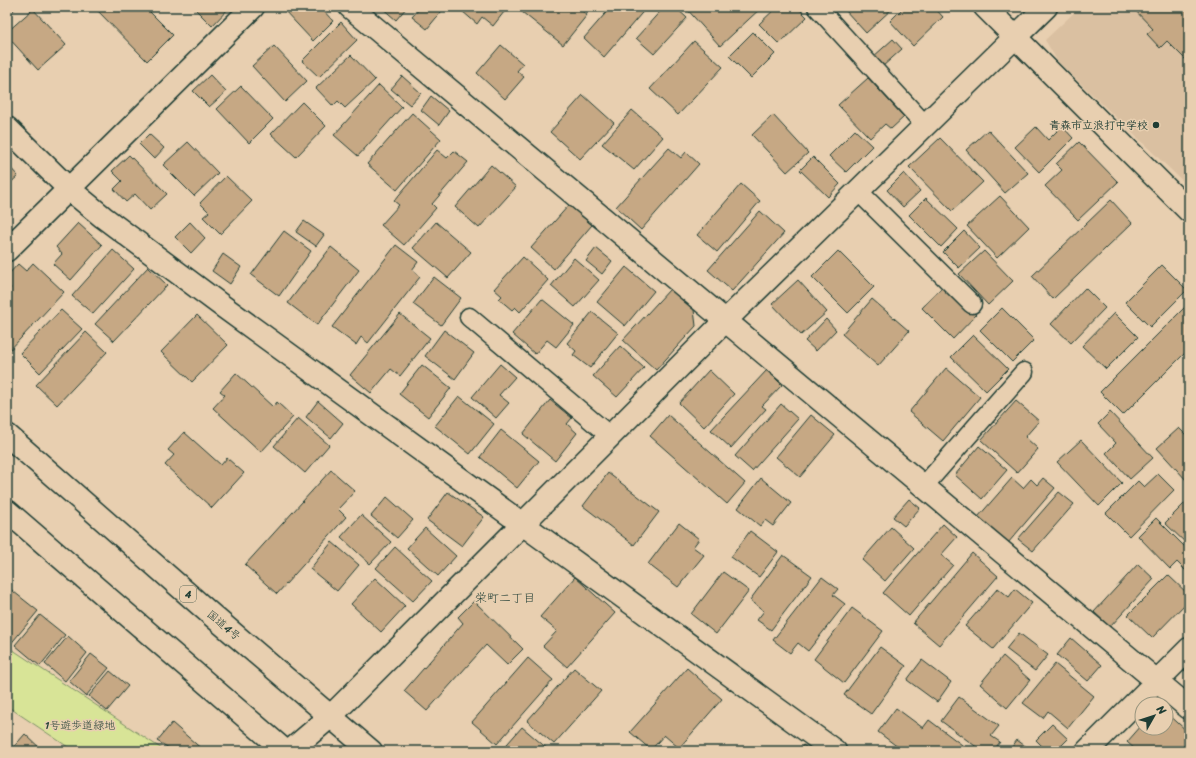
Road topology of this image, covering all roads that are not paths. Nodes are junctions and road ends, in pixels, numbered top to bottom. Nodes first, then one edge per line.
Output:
1 (253, 7) edge
2 (350, 7) edge
3 (817, 7) edge
4 (985, 7) edge
5 (1046, 7) edge
6 (1015, 37) junction
7 (925, 125) junction
8 (7, 128) edge
9 (69, 189) junction
10 (858, 191) junction
11 (1189, 211) edge
12 (7, 250) edge
13 (972, 304) dead end
14 (469, 317) dead end
15 (725, 321) junction
16 (1024, 372) dead end
17 (7, 435) edge
18 (610, 436) junction
19 (923, 487) junction
20 (7, 511) edge
21 (522, 523) junction
22 (1189, 649) edge
23 (1157, 681) junction
24 (1189, 708) edge
25 (330, 716) junction
26 (285, 751) edge
27 (290, 751) edge
28 (371, 751) edge
29 (835, 751) edge
30 (1087, 751) edge

1 - 9 main road
2 - 15 main road
3 - 7 lane
4 - 6 main road
5 - 6 main road
6 - 7 main road
6 - 11 main road
7 - 10 main road
8 - 9 main road
9 - 12 main road
9 - 21 main road
10 - 13 lane
10 - 15 main road
14 - 18 lane
15 - 18 main road
15 - 19 main road
16 - 19 lane
17 - 25 main road, 国道4号 / 4
18 - 21 main road
19 - 23 main road
20 - 26 main road
21 - 25 main road
21 - 29 main road
22 - 23 main road
23 - 24 main road
23 - 30 main road
25 - 27 main road
25 - 28 main road, 国道4号 / 4

